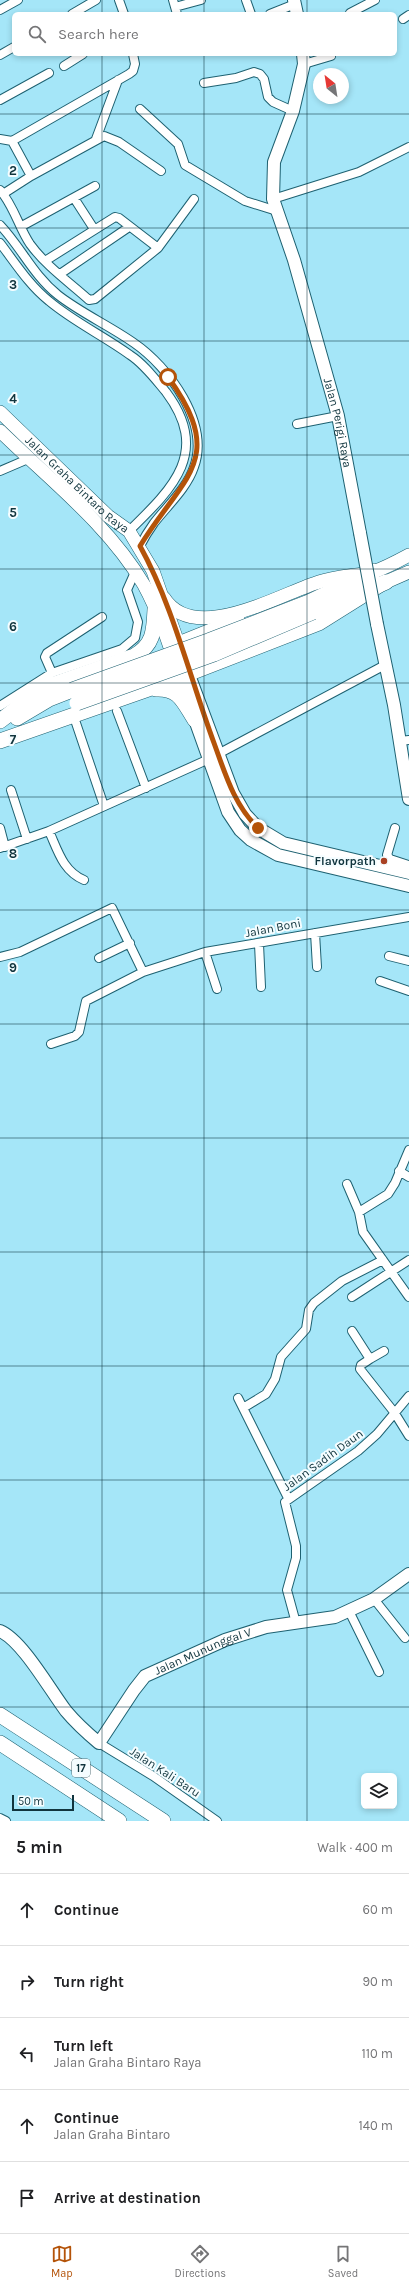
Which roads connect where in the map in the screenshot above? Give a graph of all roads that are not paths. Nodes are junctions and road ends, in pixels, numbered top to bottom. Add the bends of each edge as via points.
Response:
1 (18, 0) edge
2 (96, 0) edge
3 (119, 0) edge
4 (201, 0) edge
5 (246, 0) edge
6 (375, 0) edge
7 (295, 6) edge
8 (175, 7) edge
9 (0, 10) edge
10 (75, 12) edge
11 (123, 12) edge
12 (250, 12) edge
13 (276, 12) edge
14 (352, 12) edge
15 (12, 48) edge
16 (0, 55) edge
17 (80, 56) edge
18 (133, 56) edge
19 (331, 56) dead end
20 (304, 59) edge
21 (64, 66) dead end
22 (49, 73) dead end
23 (118, 80) junction
24 (204, 83) dead end
25 (0, 100) edge
26 (140, 109) dead end
27 (293, 111) junction
28 (0, 139) edge
29 (96, 139) junction
30 (12, 141) junction
31 (409, 147) edge
32 (161, 171) dead end
33 (31, 176) junction
34 (95, 186) dead end
35 (2, 192) edge
36 (74, 198) junction
37 (194, 199) dead end
38 (273, 199) junction
39 (277, 211) junction
40 (0, 225) edge
41 (22, 226) junction
42 (129, 227) junction
43 (94, 229) junction
44 (0, 243) edge
45 (158, 248) junction
46 (45, 261) junction
47 (60, 274) junction
48 (0, 412) edge
49 (338, 416) junction
50 (298, 424) dead end
51 (0, 431) edge
52 (198, 448) junction
53 (187, 449) junction
54 (28, 459) junction
55 (0, 471) edge
56 (129, 531) junction
57 (140, 546) junction
58 (409, 555) edge
59 (374, 571) junction
60 (135, 572) junction
61 (409, 572) edge
62 (386, 582) junction
63 (160, 592) junction
64 (270, 603) junction
65 (311, 607) junction
66 (155, 609) junction
67 (102, 617) dead end
68 (174, 645) junction
69 (385, 665) junction
70 (52, 673) junction
71 (185, 677) junction
72 (151, 689) junction
73 (75, 697) junction
74 (0, 706) edge
75 (117, 711) dead end
76 (195, 720) junction
77 (0, 721) edge
78 (76, 723) dead end
79 (0, 727) edge
80 (0, 740) edge
81 (404, 740) edge
82 (214, 756) junction
83 (406, 769) edge
84 (146, 788) junction
85 (11, 790) dead end
86 (409, 799) edge
87 (104, 806) junction
88 (245, 814) junction
89 (234, 822) junction
90 (0, 828) edge
91 (395, 828) dead end
92 (49, 831) junction
93 (27, 840) junction
94 (3, 848) edge
95 (408, 873) edge
96 (84, 880) dead end
97 (409, 886) edge
98 (409, 917) edge
99 (315, 933) junction
100 (130, 943) junction
101 (259, 944) junction
102 (205, 952) junction
103 (389, 956) dead end
104 (0, 957) edge
105 (99, 958) dead end
106 (409, 961) edge
107 (317, 967) dead end
108 (144, 972) junction
109 (380, 981) dead end
110 (262, 987) dead end
111 (217, 988) dead end
112 (409, 991) edge
113 (51, 1044) dead end
114 (409, 1150) edge
115 (400, 1171) junction
116 (409, 1177) edge
117 (347, 1184) dead end
118 (359, 1212) junction
119 (383, 1260) junction
120 (409, 1260) edge
121 (392, 1273) junction
122 (409, 1297) edge
123 (352, 1298) dead end
124 (352, 1331) dead end
125 (384, 1351) dead end
126 (370, 1359) junction
127 (409, 1396) edge
128 (238, 1398) dead end
129 (243, 1408) junction
130 (394, 1412) junction
131 (409, 1436) edge
132 (288, 1498) junction
133 (409, 1574) edge
134 (374, 1599) junction
135 (349, 1610) junction
136 (296, 1623) junction
137 (0, 1631) edge
138 (405, 1638) dead end
139 (379, 1672) dead end
140 (0, 1715) edge
141 (0, 1743) edge
142 (99, 1743) junction
143 (0, 1818) edge
144 (6, 1821) edge
145 (119, 1821) edge
146 (163, 1821) edge
147 (217, 1821) edge

1 - 9 street
2 - 10 street
3 - 11 street
4 - 8 street
5 - 12 street
6 - 14 street
7 - 13 street
15 - 16 street
17 - 21 street
18 - 23 street via 133,71
19 - 20 street
20 - 27 street, Jalan Perigi Raya
22 - 25 street
23 - 29 street
23 - 30 street
24 - 27 street via 254,72 264,79 268,97
26 - 39 street via 178,144 185,165 245,201
27 - 38 street, Jalan Perigi Raya via 274,162
28 - 30 street
29 - 32 street via 110,137
29 - 33 street
30 - 33 street
31 - 38 street via 359,172
33 - 35 street
34 - 36 street
35 - 41 street
36 - 41 street
36 - 43 street
37 - 45 street
38 - 39 street, Jalan Perigi Raya
39 - 49 street, Jalan Perigi Raya via 294,260
40 - 52 street via 49,287 135,344 168,377 187,404 195,426
41 - 46 street via 30,244
42 - 43 street via 118,217
42 - 45 street
42 - 47 street
43 - 46 street
44 - 53 street via 21,273 50,303 140,362 162,387 178,411 184,425
45 - 47 street via 92,300
46 - 47 street
48 - 56 main road, Jalan Graha Bintaro Raya via 108,516
49 - 50 street
49 - 69 street, Jalan Perigi Raya, bridge
51 - 54 main road, Jalan Graha Bintaro Raya
52 - 53 street
52 - 57 street via 189,478
53 - 56 street via 183,466 173,483
54 - 55 street
54 - 60 main road, Jalan Graha Bintaro Raya via 114,543
56 - 57 main road, Jalan Graha Bintaro Raya
57 - 63 main road, Jalan Graha Bintaro Raya
58 - 59 main road
59 - 64 main road via 318,582
59 - 65 highway
60 - 66 main road, Jalan Graha Bintaro Raya
60 - 70 street via 127,590 138,622 135,638 122,649
61 - 62 main road
62 - 65 highway
62 - 71 main road via 319,624
63 - 64 main road via 170,607 194,617 213,618
63 - 68 main road, Jalan Graha Bintaro Raya
64 - 68 main road via 241,618
65 - 73 highway, bridge via 208,641
66 - 68 main road, Jalan Graha Bintaro Raya
66 - 77 highway via 154,633 142,651 43,688
67 - 70 street via 47,653 45,656
68 - 71 main road, Jalan Graha Bintaro Raya
69 - 81 street, Jalan Perigi Raya
69 - 82 street
70 - 74 street
71 - 72 highway
71 - 76 street
71 - 82 street
72 - 76 highway via 168,688 176,692
72 - 80 highway
73 - 79 highway via 49,699
73 - 80 highway
75 - 84 street
76 - 82 street
78 - 87 street
81 - 83 street, Jalan Perigi Raya
82 - 84 street
82 - 88 street
82 - 89 street via 222,796
83 - 86 street, Jalan Perigi Raya
84 - 87 street
85 - 93 street
87 - 92 street
88 - 89 street
88 - 95 street via 258,828 283,843
89 - 97 street via 251,840 278,855
90 - 94 street
91 - 95 street via 387,855 390,859 408,865
92 - 93 street
92 - 96 street via 66,868
93 - 94 street
98 - 99 street, Jalan Boni
99 - 101 street, Jalan Boni via 298,934
99 - 107 street
100 - 104 street via 115,911 108,908 56,936 20,952
100 - 105 street
100 - 108 street
101 - 102 street, Jalan Boni
101 - 110 street
102 - 108 street, Jalan Boni
102 - 111 street
103 - 106 street
108 - 113 street, Jalan Boni via 86,1001 79,1032 75,1036
109 - 112 street
114 - 115 street
115 - 116 street
115 - 118 street via 388,1194
117 - 118 street
118 - 119 street via 363,1232
119 - 121 street
119 - 129 street via 342,1281 314,1303 309,1310 306,1329 281,1357 275,1379 266,1394
120 - 121 street
121 - 122 street
121 - 123 street
124 - 126 street
125 - 126 street
126 - 130 street via 361,1365 360,1369
127 - 130 street, Jalan Sadih Daun
128 - 129 street
129 - 132 street
130 - 131 street
130 - 132 street, Jalan Sadih Daun via 377,1434 358,1451
132 - 136 street, Jalan Sadih Daun via 285,1507 296,1552 287,1590
133 - 134 street, Jalan Mununggal V
134 - 135 street, Jalan Mununggal V
134 - 138 street
135 - 136 street, Jalan Mununggal V via 327,1619
135 - 139 street
136 - 142 street, Jalan Mununggal V via 266,1627 225,1640 145,1676
137 - 142 street via 14,1639 67,1712
140 - 146 highway, 17
141 - 145 highway, 17
142 - 147 street, Jalan Kali Baru via 153,1776
143 - 144 street

